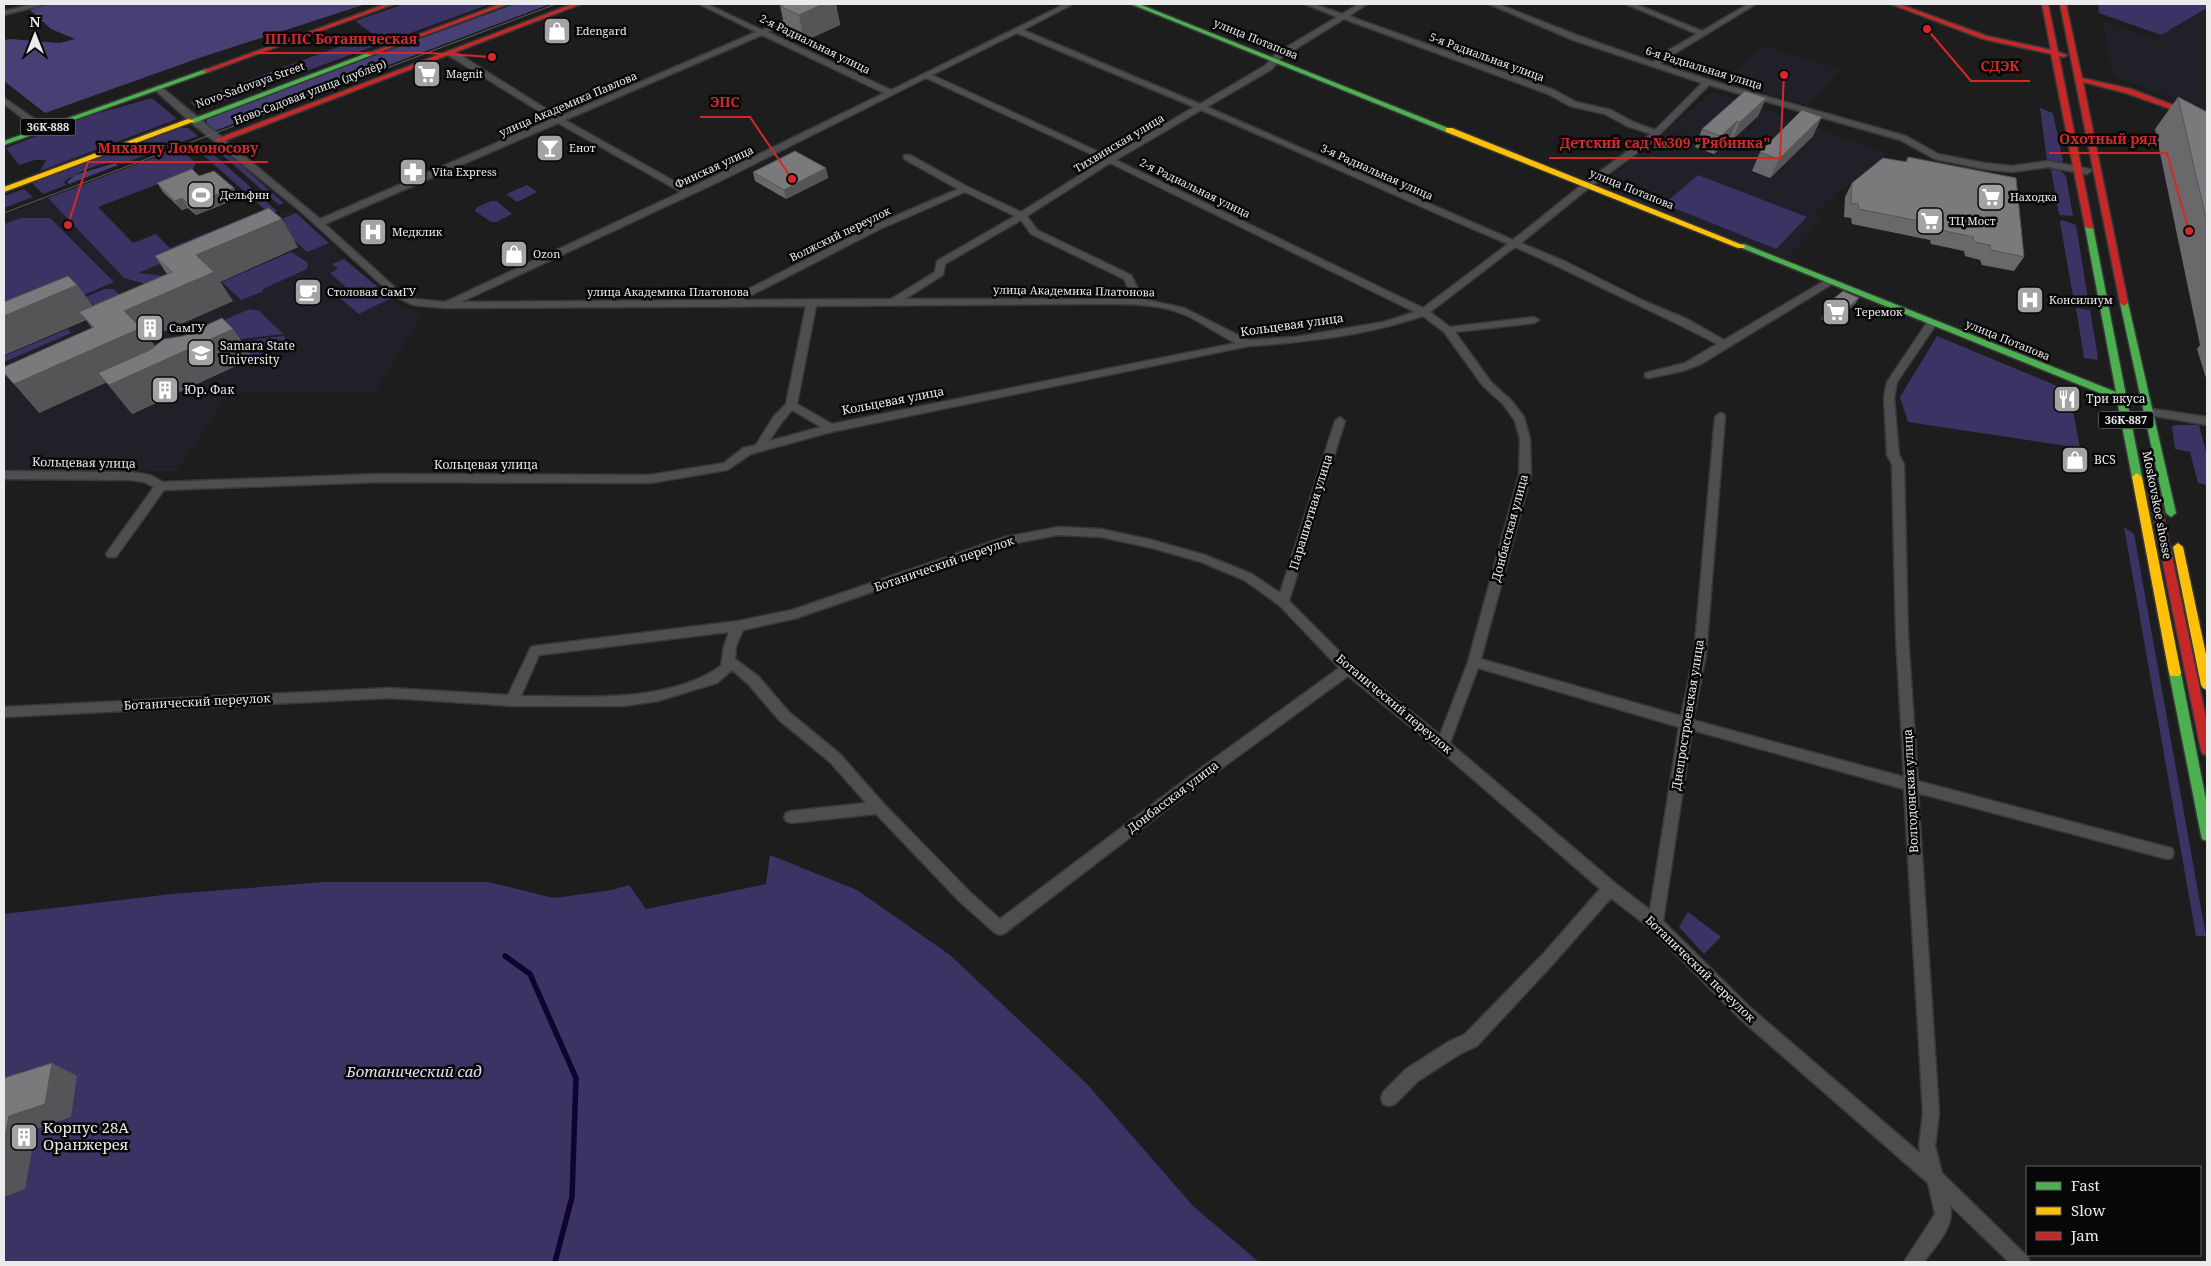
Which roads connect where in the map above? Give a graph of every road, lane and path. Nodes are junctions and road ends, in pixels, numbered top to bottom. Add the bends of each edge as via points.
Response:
1 (42, 4) edge
2 (390, 4) edge
3 (505, 4) edge
4 (578, 4) edge
5 (702, 4) edge
6 (826, 4) edge
7 (1070, 4) edge
8 (1134, 4) edge
9 (1308, 4) edge
10 (1364, 4) edge
11 (1492, 4) edge
12 (1629, 4) edge
13 (1753, 4) edge
14 (1894, 4) edge
15 (2045, 4) edge
16 (2054, 4) edge
17 (2063, 4) edge
18 (4, 13) edge
19 (1343, 17) junction
20 (1016, 30) junction
21 (763, 31) junction
22 (1701, 33) junction
23 (451, 53) junction
24 (2059, 54) junction
25 (1276, 60) junction
26 (1655, 65) junction
27 (926, 76) junction
28 (2078, 79) junction
29 (1708, 82) junction
30 (157, 88) junction
31 (891, 92) junction
32 (4, 100) edge
33 (1200, 108) junction
34 (192, 119) junction
35 (559, 120) junction
36 (2207, 120) edge
37 (43, 129) junction
38 (1658, 133) junction
39 (218, 140) junction
40 (4, 144) edge
41 (907, 157) dead end
42 (1110, 160) junction
43 (2082, 170) junction
44 (1587, 185) junction
45 (965, 189) junction
46 (4, 190) edge
47 (687, 192) junction
48 (1022, 216) junction
49 (319, 223) junction
50 (1514, 244) junction
51 (1829, 282) junction
52 (892, 303) junction
53 (1140, 303) junction
54 (727, 304) junction
55 (811, 304) junction
56 (445, 305) junction
57 (1424, 312) junction
58 (1534, 320) dead end
59 (1932, 323) junction
60 (1448, 330) junction
61 (1249, 343) junction
62 (1724, 344) junction
63 (1649, 375) dead end
64 (2122, 398) junction
65 (2134, 403) junction
66 (791, 405) junction
67 (2147, 412) junction
68 (1720, 417) dead end
69 (1340, 421) dead end
70 (2207, 421) edge
71 (831, 428) junction
72 (2141, 436) dead end
73 (760, 447) junction
74 (4, 475) edge
75 (2152, 484) dead end
76 (161, 486) junction
77 (112, 554) dead end
78 (1284, 602) junction
79 (738, 626) junction
80 (729, 661) junction
81 (1474, 662) junction
82 (1348, 669) junction
83 (2207, 685) edge
84 (512, 701) junction
85 (4, 712) edge
86 (1686, 723) junction
87 (1443, 745) junction
88 (2207, 750) edge
89 (1910, 786) junction
90 (879, 808) junction
91 (791, 817) dead end
92 (2207, 835) edge
93 (2167, 853) dead end
94 (1610, 888) junction
95 (1655, 923) junction
96 (1390, 1098) dead end
97 (1935, 1178) junction
98 (1913, 1262) edge
99 (2021, 1262) edge

1 - 18 street
2 - 30 main road, 36К-888
3 - 34 main road, Novo-Sadovaya Street
4 - 23 main road, Ново-Садовая улица (дублёр)
5 - 21 street, 2-я Радиальная улица
6 - 21 street, улица Академика Павлова
7 - 20 street, Финская улица
8 - 25 main road, улица Потапова
9 - 19 street, 5-я Радиальная улица
10 - 19 street, Тихвинская улица
11 - 26 street, 6-я Радиальная улица
12 - 22 street
13 - 22 street
14 - 24 main road via 1985,38
15 - 24 main road, Moskovskoe shosse / 36К-887
16 - 24 main road, Moskovskoe shosse / 36К-887
17 - 28 main road, Moskovskoe shosse / 36К-887
19 - 25 street, Тихвинская улица
19 - 38 street, 5-я Радиальная улица
20 - 27 street, Финская улица
20 - 33 street, 3-я Радиальная улица
21 - 31 street, 2-я Радиальная улица
21 - 35 street, улица Академика Павлова
22 - 26 street
23 - 35 street
23 - 39 main road, Ново-Садовая улица (дублёр)
24 - 43 main road, Moskovskoe shosse / 36К-887
25 - 33 street, Тихвинская улица
25 - 44 main road, улица Потапова
26 - 29 street, 6-я Радиальная улица
27 - 31 street, Финская улица
27 - 42 street, 2-я Радиальная улица
28 - 36 main road via 2140,94
28 - 67 main road, Moskovskoe shosse / 36К-887
29 - 38 street, Кольцевая улица
29 - 43 street, 6-я Радиальная улица via 1903,138 1935,156 2012,169 2048,164
30 - 34 street, улица Академика Платонова
30 - 37 main road, 36К-888
31 - 47 street, Финская улица
32 - 37 street
33 - 42 street, Тихвинская улица
33 - 50 street, 3-я Радиальная улица
34 - 39 street, улица Академика Платонова
34 - 46 main road, Novo-Sadovaya Street
35 - 47 street
35 - 49 street, улица Академика Павлова
37 - 40 main road, 36К-888
38 - 44 street, Кольцевая улица
39 - 49 street, улица Академика Платонова
41 - 45 street
42 - 48 street, Тихвинская улица
42 - 57 street, 2-я Радиальная улица
43 - 64 main road, Moskovskoe shosse / 36К-887
43 - 65 main road, Moskovskoe shosse / 36К-887
44 - 50 street, Кольцевая улица
44 - 51 main road, улица Потапова
45 - 48 street
45 - 54 street, Волжский переулок via 928,203
47 - 56 street, Финская улица
48 - 52 street, Тихвинская улица via 940,263 940,273
48 - 53 street via 1034,232 1128,277
49 - 56 street, улица Академика Платонова via 396,294 413,302
50 - 57 street, Кольцевая улица
50 - 62 street, 3-я Радиальная улица via 1683,321
51 - 59 main road, улица Потапова
51 - 62 street
52 - 53 street, улица Академика Платонова
52 - 55 street, улица Академика Платонова
53 - 61 street, улица Академика Платонова via 1179,309 1231,338
54 - 55 street, улица Академика Платонова
54 - 56 street, улица Академика Платонова
55 - 66 street
57 - 60 street, Донбасская улица
57 - 61 street, Кольцевая улица via 1385,325 1294,340
58 - 60 street
59 - 64 main road, улица Потапова
59 - 89 street, Волгодонская улица via 1892,382 1889,398 1893,455 1898,464
60 - 81 street, Донбасская улица via 1487,384 1520,420 1525,439 1525,475
61 - 71 street, Кольцевая улица
62 - 63 street via 1686,368
64 - 65 main road, улица Потапова
64 - 92 main road, Moskovskoe shosse / 36К-887
65 - 72 main road, Moskovskoe shosse / 36К-887
66 - 71 street
66 - 73 street
67 - 70 street
67 - 83 main road, Moskovskoe shosse / 36К-887
68 - 86 street, Днепростроевская улица via 1700,655
69 - 78 street, Парашютная улица
71 - 73 street, Кольцевая улица
73 - 76 street, Кольцевая улица via 747,451 726,466 650,479 378,478
74 - 76 street, Кольцевая улица via 131,476 146,478
75 - 88 main road, Moskovskoe shosse
76 - 77 street
78 - 79 street, Ботанический переулок via 1248,577 1205,559 1101,533 1058,532 1009,540 793,615
78 - 82 street, Ботанический переулок
79 - 80 street via 730,646
79 - 84 street, Ботанический переулок via 535,651
80 - 84 street, Ботанический переулок via 726,669 712,679 658,696 624,701
80 - 90 street via 752,680 784,716 836,758
81 - 86 street
81 - 87 street, Донбасская улица
82 - 87 street, Ботанический переулок
82 - 90 street, Донбасская улица via 1000,928 964,898
84 - 85 street, Ботанический переулок via 390,693
86 - 89 street
86 - 95 street, Днепростроевская улица
87 - 94 street, Ботанический переулок
89 - 93 street
89 - 97 street, Волгодонская улица via 1931,1113 1927,1146
90 - 91 street
94 - 95 street, Ботанический переулок
94 - 96 street via 1471,1040 1412,1075
95 - 97 street, Ботанический переулок via 1745,1013
97 - 98 street, Волгодонская улица via 1944,1214
97 - 99 street, Ботанический переулок

